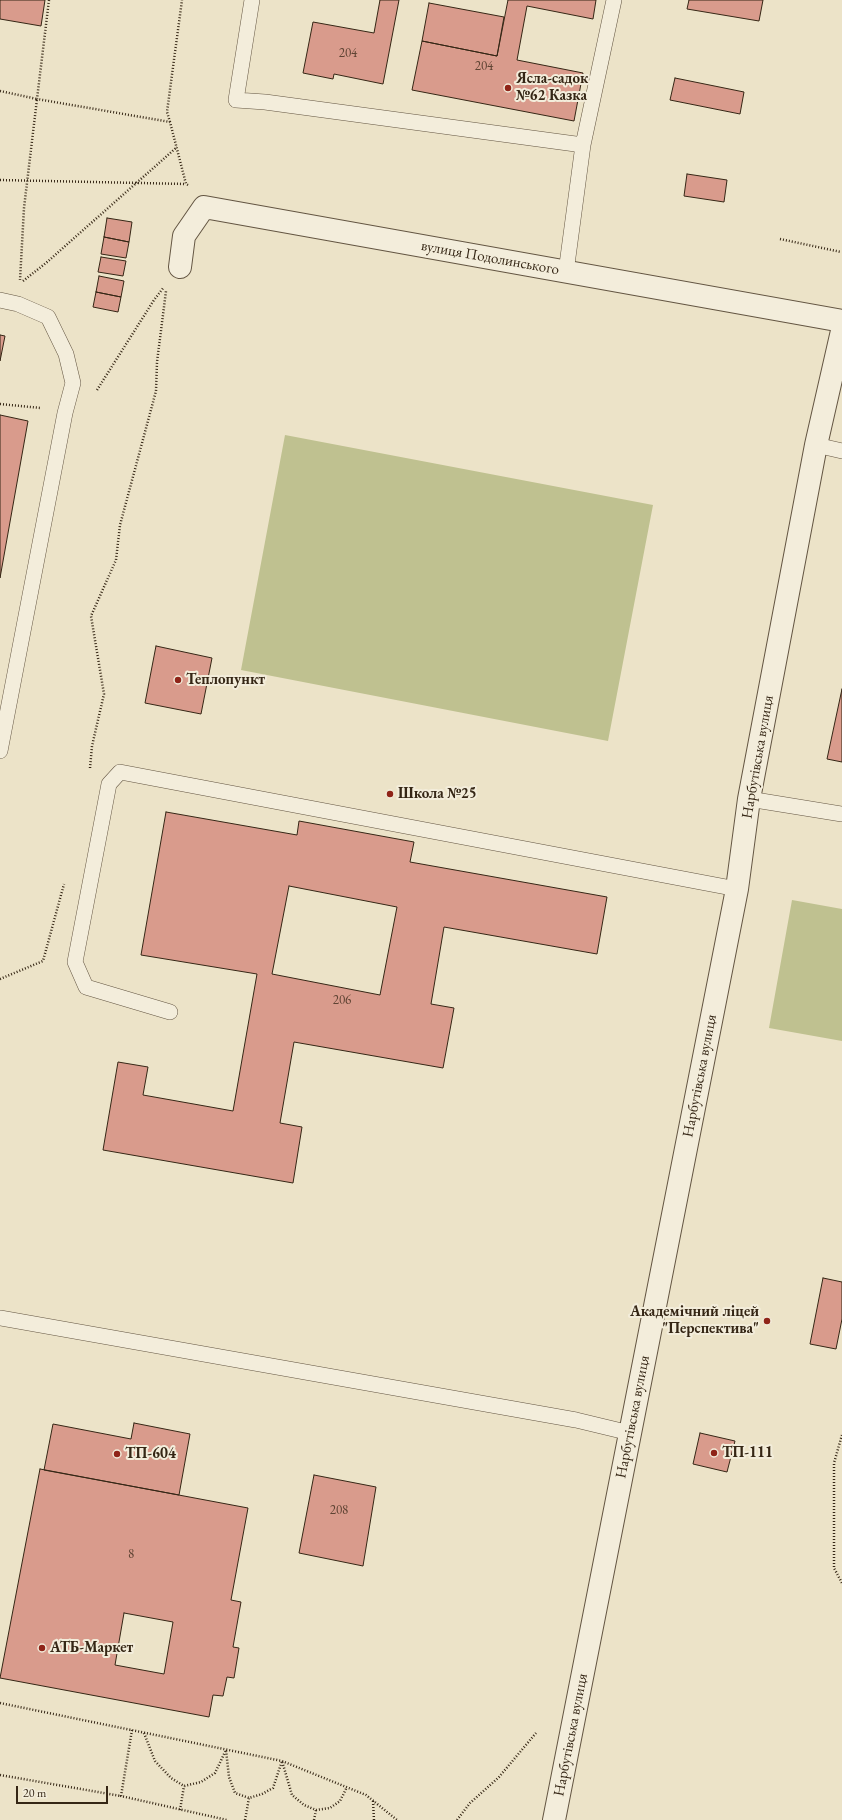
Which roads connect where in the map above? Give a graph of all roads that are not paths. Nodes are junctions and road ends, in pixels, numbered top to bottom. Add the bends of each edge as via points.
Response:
1 (252, 0) edge
2 (614, 0) edge
3 (583, 145) junction
4 (180, 267) dead end
5 (566, 272) junction
6 (0, 300) edge
7 (842, 321) edge
8 (842, 331) edge
9 (816, 445) junction
10 (842, 451) edge
11 (0, 751) edge
12 (749, 799) junction
13 (842, 814) edge
14 (737, 889) junction
15 (170, 1012) dead end
16 (0, 1318) edge
17 (630, 1433) junction
18 (554, 1820) edge

1 - 3 lane via 236,100
2 - 3 lane
3 - 5 lane
4 - 5 street, вулиця Подолинського via 184,236 204,207
5 - 7 street, вулиця Подолинського
6 - 11 lane via 18,304 48,317 66,354 73,383 65,413
8 - 9 street, Нарбутівська вулиця
9 - 10 lane
9 - 12 street, Нарбутівська вулиця
12 - 13 lane
12 - 14 street, Нарбутівська вулиця
14 - 15 lane via 120,772 109,784 75,962 86,986
14 - 17 street, Нарбутівська вулиця
16 - 17 lane via 576,1420
17 - 18 street, Нарбутівська вулиця

